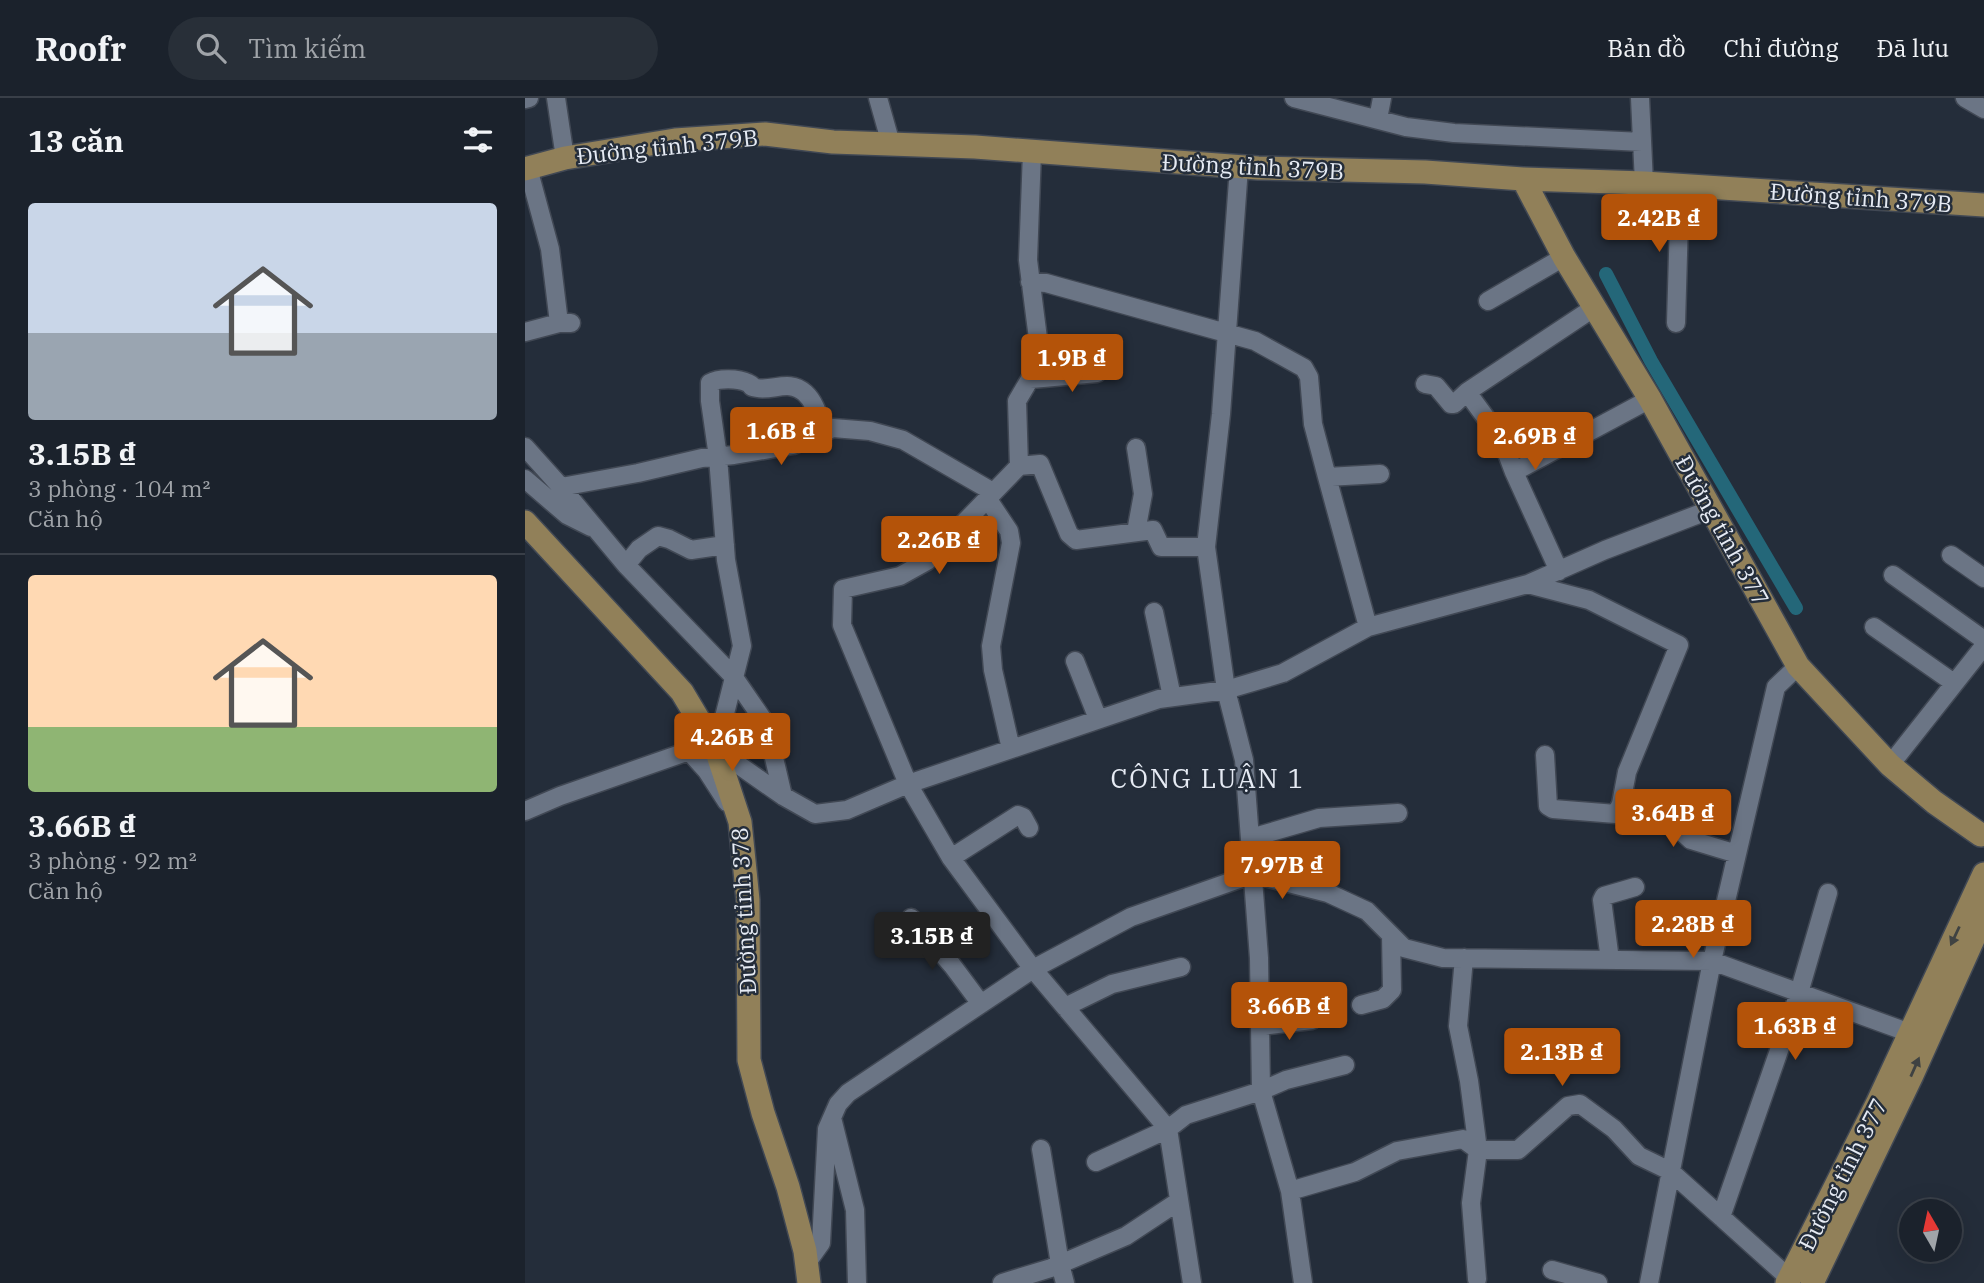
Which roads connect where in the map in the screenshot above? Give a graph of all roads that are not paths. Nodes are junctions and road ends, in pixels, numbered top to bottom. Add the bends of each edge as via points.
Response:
1 (556, 98) edge
2 (879, 98) edge
3 (1294, 98) edge
4 (1382, 98) edge
5 (1640, 98) edge
6 (1965, 98) edge
7 (1984, 108) edge
8 (1378, 119) junction
9 (1642, 142) junction
10 (891, 144) junction
11 (1032, 152) junction
12 (565, 158) junction
13 (1239, 167) junction
14 (527, 168) edge
15 (1523, 179) junction
16 (1644, 183) junction
17 (1680, 186) junction
18 (1984, 205) edge
19 (1564, 257) junction
20 (1030, 282) junction
21 (1488, 301) dead end
22 (1595, 307) junction
23 (1676, 323) dead end
24 (525, 332) edge
25 (1227, 334) junction
26 (1097, 373) dead end
27 (1044, 378) junction
28 (1425, 384) dead end
29 (1467, 392) junction
30 (1650, 399) junction
31 (824, 432) junction
32 (525, 447) edge
33 (1136, 448) dead end
34 (718, 457) junction
35 (1019, 466) junction
36 (1514, 472) junction
37 (1380, 474) dead end
38 (1327, 477) junction
39 (525, 479) edge
40 (561, 487) junction
41 (990, 495) junction
42 (1712, 509) junction
43 (525, 522) edge
44 (597, 530) junction
45 (1136, 532) junction
46 (725, 545) junction
47 (1206, 547) junction
48 (1951, 555) dead end
49 (626, 565) junction
50 (1559, 570) junction
51 (1893, 575) dead end
52 (1984, 578) edge
53 (1528, 584) junction
54 (1154, 612) dead end
55 (1368, 627) junction
56 (1874, 627) dead end
57 (1984, 640) edge
58 (1984, 646) edge
59 (1075, 661) dead end
60 (1978, 663) edge
61 (1798, 666) junction
62 (733, 676) junction
63 (1954, 683) junction
64 (1226, 690) junction
65 (1172, 697) junction
66 (1098, 719) junction
67 (716, 749) junction
68 (1011, 749) junction
69 (1545, 755) dead end
70 (1890, 765) junction
71 (908, 784) junction
72 (783, 796) junction
73 (1621, 804) junction
74 (525, 811) edge
75 (1398, 813) dead end
76 (740, 822) junction
77 (1029, 828) dead end
78 (1983, 835) edge
79 (1251, 838) junction
80 (1737, 854) junction
81 (951, 858) junction
82 (1253, 874) junction
83 (1984, 874) edge
84 (1635, 887) dead end
85 (1828, 893) dead end
86 (1984, 897) edge
87 (911, 918) dead end
88 (1391, 935) junction
89 (1464, 958) junction
90 (1611, 960) junction
91 (1712, 961) junction
92 (1181, 967) dead end
93 (1033, 969) junction
94 (1799, 993) junction
95 (981, 1003) junction
96 (1361, 1005) dead end
97 (1065, 1007) junction
98 (1312, 1020) dead end
99 (1261, 1026) junction
100 (1910, 1034) junction
101 (1345, 1065) dead end
102 (1261, 1091) junction
103 (832, 1117) junction
104 (1168, 1129) junction
105 (1041, 1149) dead end
106 (1478, 1150) junction
107 (1097, 1162) dead end
108 (1670, 1171) junction
109 (1290, 1192) junction
110 (1179, 1200) junction
111 (1721, 1217) junction
112 (1059, 1264) junction
113 (1552, 1270) dead end
114 (808, 1273) edge
115 (1477, 1279) dead end
116 (1796, 1281) edge
117 (857, 1283) edge
118 (1002, 1283) edge
119 (1065, 1283) edge
120 (1192, 1283) edge
121 (1303, 1283) edge
122 (1598, 1283) edge
123 (1649, 1283) edge

1 - 12 street
2 - 10 street
3 - 8 street
4 - 8 street
5 - 9 street
6 - 7 street
8 - 9 street via 1454,133
9 - 16 street
10 - 11 main road, Đường tỉnh 379B
10 - 12 main road, Đường tỉnh 379B via 765,134 675,141
11 - 13 main road, Đường tỉnh 379B
11 - 20 street
12 - 14 main road, Đường tỉnh 379B
13 - 15 main road, Đường tỉnh 379B
13 - 25 street
14 - 24 street via 565,323
15 - 16 main road, Đường tỉnh 379B
15 - 19 main road, Đường tỉnh 377
16 - 17 main road, Đường tỉnh 379B
17 - 18 main road, Đường tỉnh 379B
17 - 23 street
19 - 21 street
19 - 22 main road, Đường tỉnh 377
20 - 25 street
20 - 27 street
22 - 29 street
22 - 30 main road, Đường tỉnh 377
25 - 38 street via 1267,346 1308,373 1313,424
25 - 47 street
26 - 27 street
27 - 35 street via 1030,379 1017,401
28 - 29 street via 1436,386 1451,404
29 - 36 street via 1502,440
30 - 36 street
30 - 42 main road, Đường tỉnh 377
31 - 34 street via 793,445
31 - 34 street via 813,403 799,389 715,380 709,387
31 - 41 street via 833,428 870,431 903,440
32 - 40 street
33 - 45 street via 1143,494
34 - 40 street
34 - 46 street
35 - 41 street
35 - 45 street via 1039,464 1069,534 1076,540
36 - 50 street
37 - 38 street
38 - 55 street
39 - 44 street via 567,515
40 - 44 street
41 - 68 street via 1011,543 991,646
41 - 71 street via 926,561 899,576 843,589 842,625
42 - 50 street
42 - 61 main road, Đường tỉnh 377
43 - 67 main road, Đường tỉnh 378 via 682,692
44 - 49 street
45 - 47 street via 1153,530 1161,547
46 - 49 street via 691,550 658,536
46 - 62 street via 741,646
47 - 64 street
48 - 52 street
49 - 62 street
50 - 53 street
51 - 57 street
53 - 55 street
53 - 73 street via 1589,600 1679,645 1627,772
54 - 65 street
55 - 64 street via 1283,673
56 - 63 street
58 - 60 street
59 - 66 street
60 - 63 street
61 - 70 main road, Đường tỉnh 377
61 - 80 street via 1776,687
62 - 67 street
62 - 72 street via 766,724
63 - 70 street
64 - 65 street
64 - 79 street via 1244,760
65 - 66 street
66 - 68 street
67 - 72 street
67 - 76 main road, Đường tỉnh 378
68 - 71 street
69 - 73 street via 1546,803 1551,808 1613,814
70 - 78 main road, Đường tỉnh 377
71 - 72 street via 847,810 815,814
71 - 81 street
73 - 80 street via 1660,812 1691,840
74 - 76 street via 689,751 708,771
75 - 79 street via 1319,818
76 - 114 main road, Đường tỉnh 378 via 747,900 749,1060 788,1187
77 - 81 street via 1018,815
79 - 82 street
80 - 91 street
81 - 93 street
82 - 88 street via 1328,893 1367,911
82 - 93 street via 1131,917
82 - 99 street
83 -> 100 main road, Đường tỉnh 377
84 - 90 street via 1602,900
85 - 94 street
116 -> 86 main road, Đường tỉnh 377 via 1912,1075 1975,935
87 - 95 street
88 - 89 street via 1404,948
88 - 96 street via 1392,990 1383,999
89 - 90 street
89 - 106 street via 1458,1026
90 - 91 street
91 - 94 street
91 - 108 street
92 - 97 street via 1112,984
93 - 95 street
93 - 97 street
94 - 100 street
94 - 111 street
95 - 103 street via 848,1093
97 - 104 street
98 - 99 street
99 - 102 street
100 - 116 main road, Đường tỉnh 377
101 - 102 street
102 - 104 street via 1186,1115
102 - 109 street
103 - 114 street via 827,1129 821,1243
103 - 117 street via 855,1210
104 - 107 street
104 - 110 street
105 - 112 street
106 - 108 street via 1518,1150 1568,1106 1580,1104 1614,1129 1639,1156
106 - 109 street via 1463,1139 1397,1151 1355,1172
106 - 115 street via 1471,1203
108 - 111 street
108 - 123 street
109 - 121 street
110 - 112 street via 1126,1236
110 - 120 street
111 - 116 street
112 - 118 street
112 - 119 street
113 - 122 street

